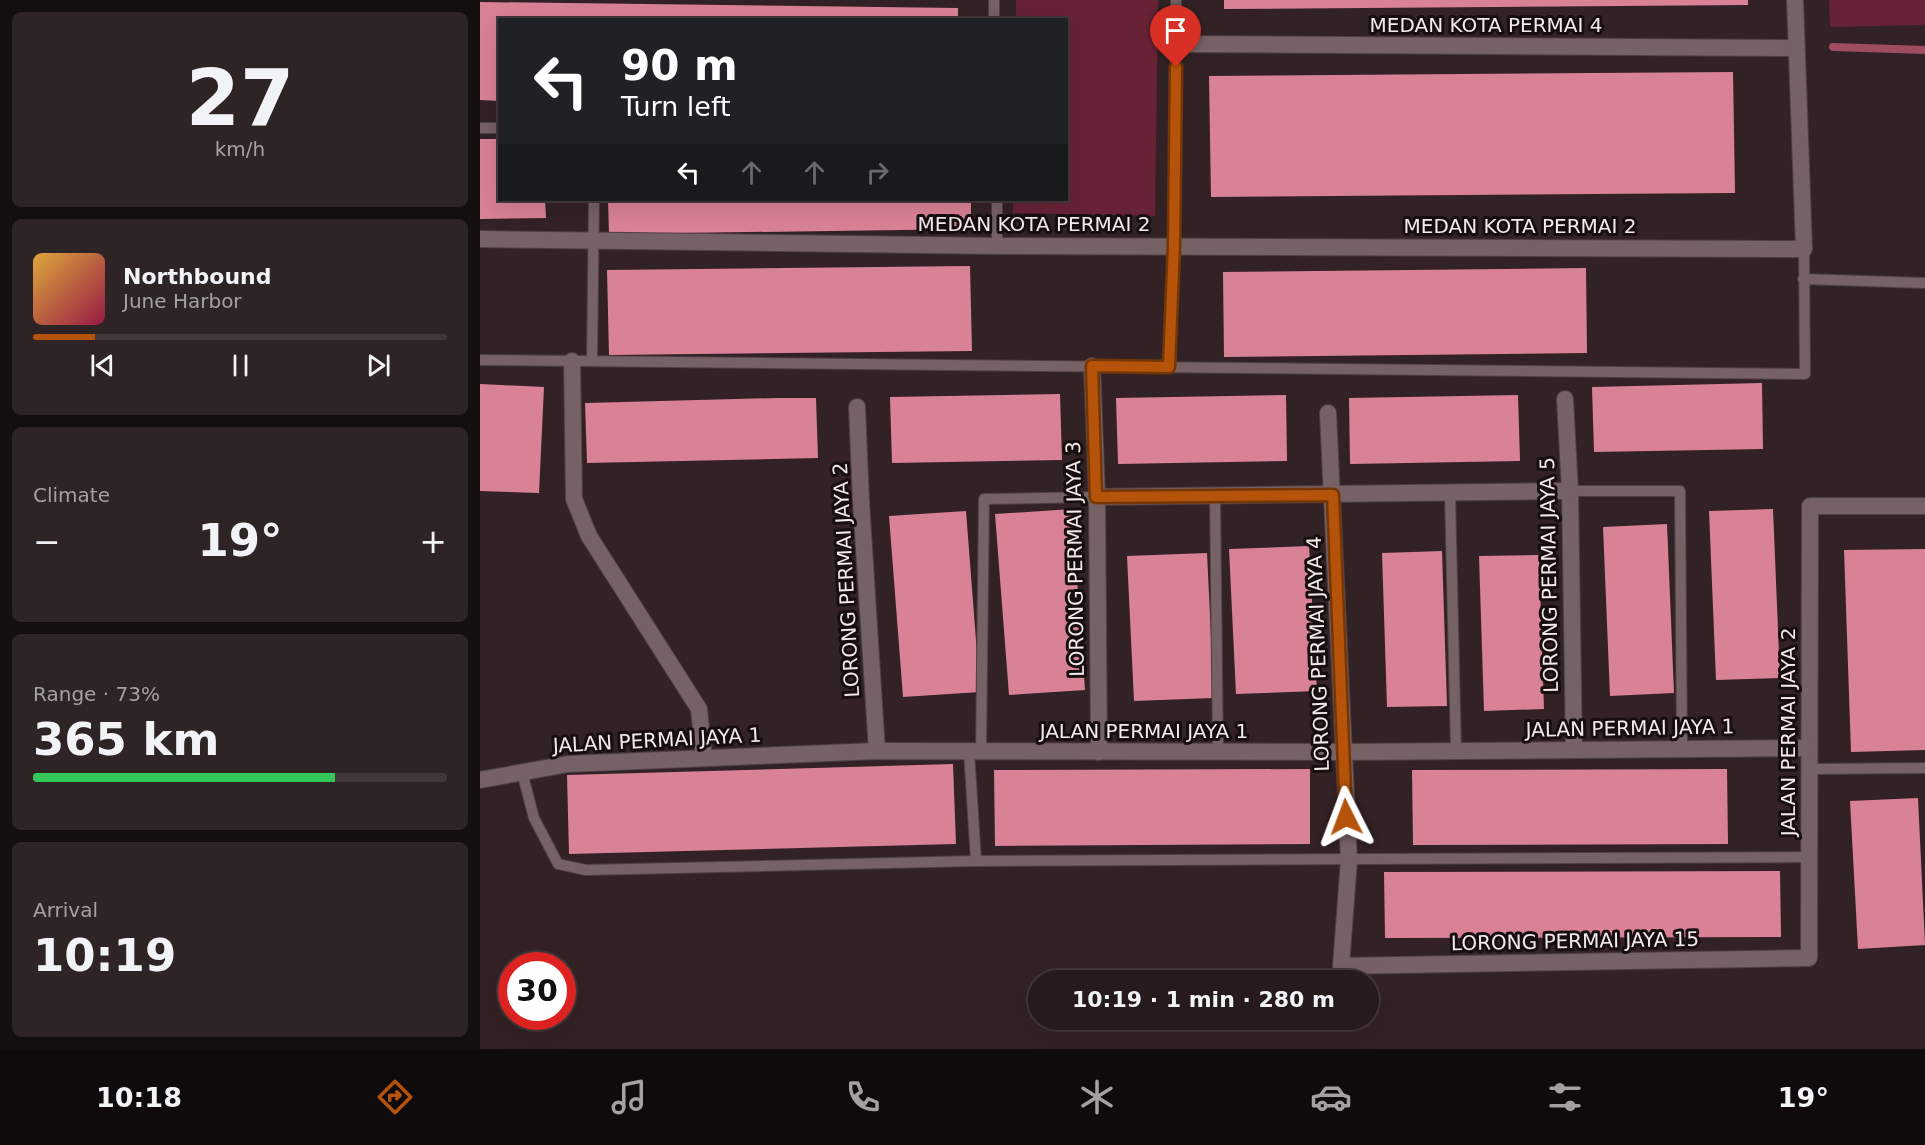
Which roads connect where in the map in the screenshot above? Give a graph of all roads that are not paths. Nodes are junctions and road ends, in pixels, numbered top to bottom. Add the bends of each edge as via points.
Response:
1 (994, 0) edge
2 (1176, 0) edge
3 (1795, 0) edge
4 (994, 18) edge
5 (1176, 44) junction
6 (1796, 48) junction
7 (480, 128) edge
8 (498, 128) edge
9 (594, 201) edge
10 (997, 201) edge
11 (480, 239) edge
12 (592, 241) junction
13 (1174, 245) junction
14 (998, 246) junction
15 (1804, 249) junction
16 (1803, 279) junction
17 (1925, 283) edge
18 (480, 360) edge
19 (572, 361) junction
20 (592, 361) junction
21 (1092, 366) junction
22 (1169, 367) junction
23 (1565, 399) dead end
24 (857, 407) dead end
25 (1328, 412) dead end
26 (1570, 491) junction
27 (1450, 494) junction
28 (1333, 495) junction
29 (1215, 496) junction
30 (1096, 497) junction
31 (1925, 506) edge
32 (1682, 748) junction
33 (1809, 748) junction
34 (1574, 750) junction
35 (877, 751) junction
36 (975, 751) junction
37 (1456, 751) junction
38 (1099, 752) junction
39 (1218, 752) junction
40 (1343, 752) junction
41 (704, 757) junction
42 (1925, 768) edge
43 (1809, 769) junction
44 (522, 772) junction
45 (480, 780) edge
46 (1809, 857) junction
47 (1348, 860) junction
48 (976, 861) junction
49 (1809, 958) joint
50 (1341, 966) joint

1 - 4 lane
2 - 5 lane
3 - 6 street
5 - 6 street, MEDAN KOTA PERMAI 4
5 - 13 lane
6 - 15 street
7 - 8 lane
9 - 12 lane
10 - 14 lane
11 - 12 street, MEDAN KOTA PERMAI 2
12 - 14 street, MEDAN KOTA PERMAI 2
12 - 20 lane
13 - 14 street, MEDAN KOTA PERMAI 2
13 - 15 street, MEDAN KOTA PERMAI 2
13 - 22 lane
15 - 16 lane
16 - 17 lane
16 - 22 lane via 1805,374
18 - 19 lane
19 - 20 lane
19 - 41 street via 574,499 589,536 699,709
20 - 21 lane
21 - 22 lane
21 - 30 street, LORONG PERMAI JAYA 3
23 - 26 street, LORONG PERMAI JAYA 5
24 - 35 street, LORONG PERMAI JAYA 2
25 - 28 street, LORONG PERMAI JAYA 4
26 - 27 street
26 - 32 lane via 1680,491
26 - 34 street, LORONG PERMAI JAYA 5
27 - 28 street
27 - 37 lane
28 - 29 street
28 - 40 street, LORONG PERMAI JAYA 4
29 - 30 street
29 - 39 lane
30 - 36 lane via 984,499
30 - 38 street, LORONG PERMAI JAYA 3
31 - 33 street, JALAN PERMAI JAYA 2 via 1810,506
32 - 33 street, JALAN PERMAI JAYA 1
32 - 34 street, JALAN PERMAI JAYA 1
33 - 43 street, JALAN PERMAI JAYA 2
34 - 37 street, JALAN PERMAI JAYA 1
35 - 36 street, JALAN PERMAI JAYA 1
35 - 41 street, JALAN PERMAI JAYA 1
36 - 38 street, JALAN PERMAI JAYA 1
36 - 48 lane
37 - 40 street, JALAN PERMAI JAYA 1
38 - 39 street, JALAN PERMAI JAYA 1
39 - 40 street, JALAN PERMAI JAYA 1
40 - 47 street, LORONG PERMAI JAYA 4
41 - 44 street, JALAN PERMAI JAYA 1 via 568,764
42 - 43 lane
43 - 46 street, JALAN PERMAI JAYA 2
44 - 45 street, JALAN PERMAI JAYA 1
44 - 48 lane via 534,818 558,864 586,870
46 - 47 lane
46 - 49 street, JALAN PERMAI JAYA 2
47 - 48 lane
47 - 50 street, LORONG PERMAI JAYA 4
49 - 50 street, LORONG PERMAI JAYA 15

